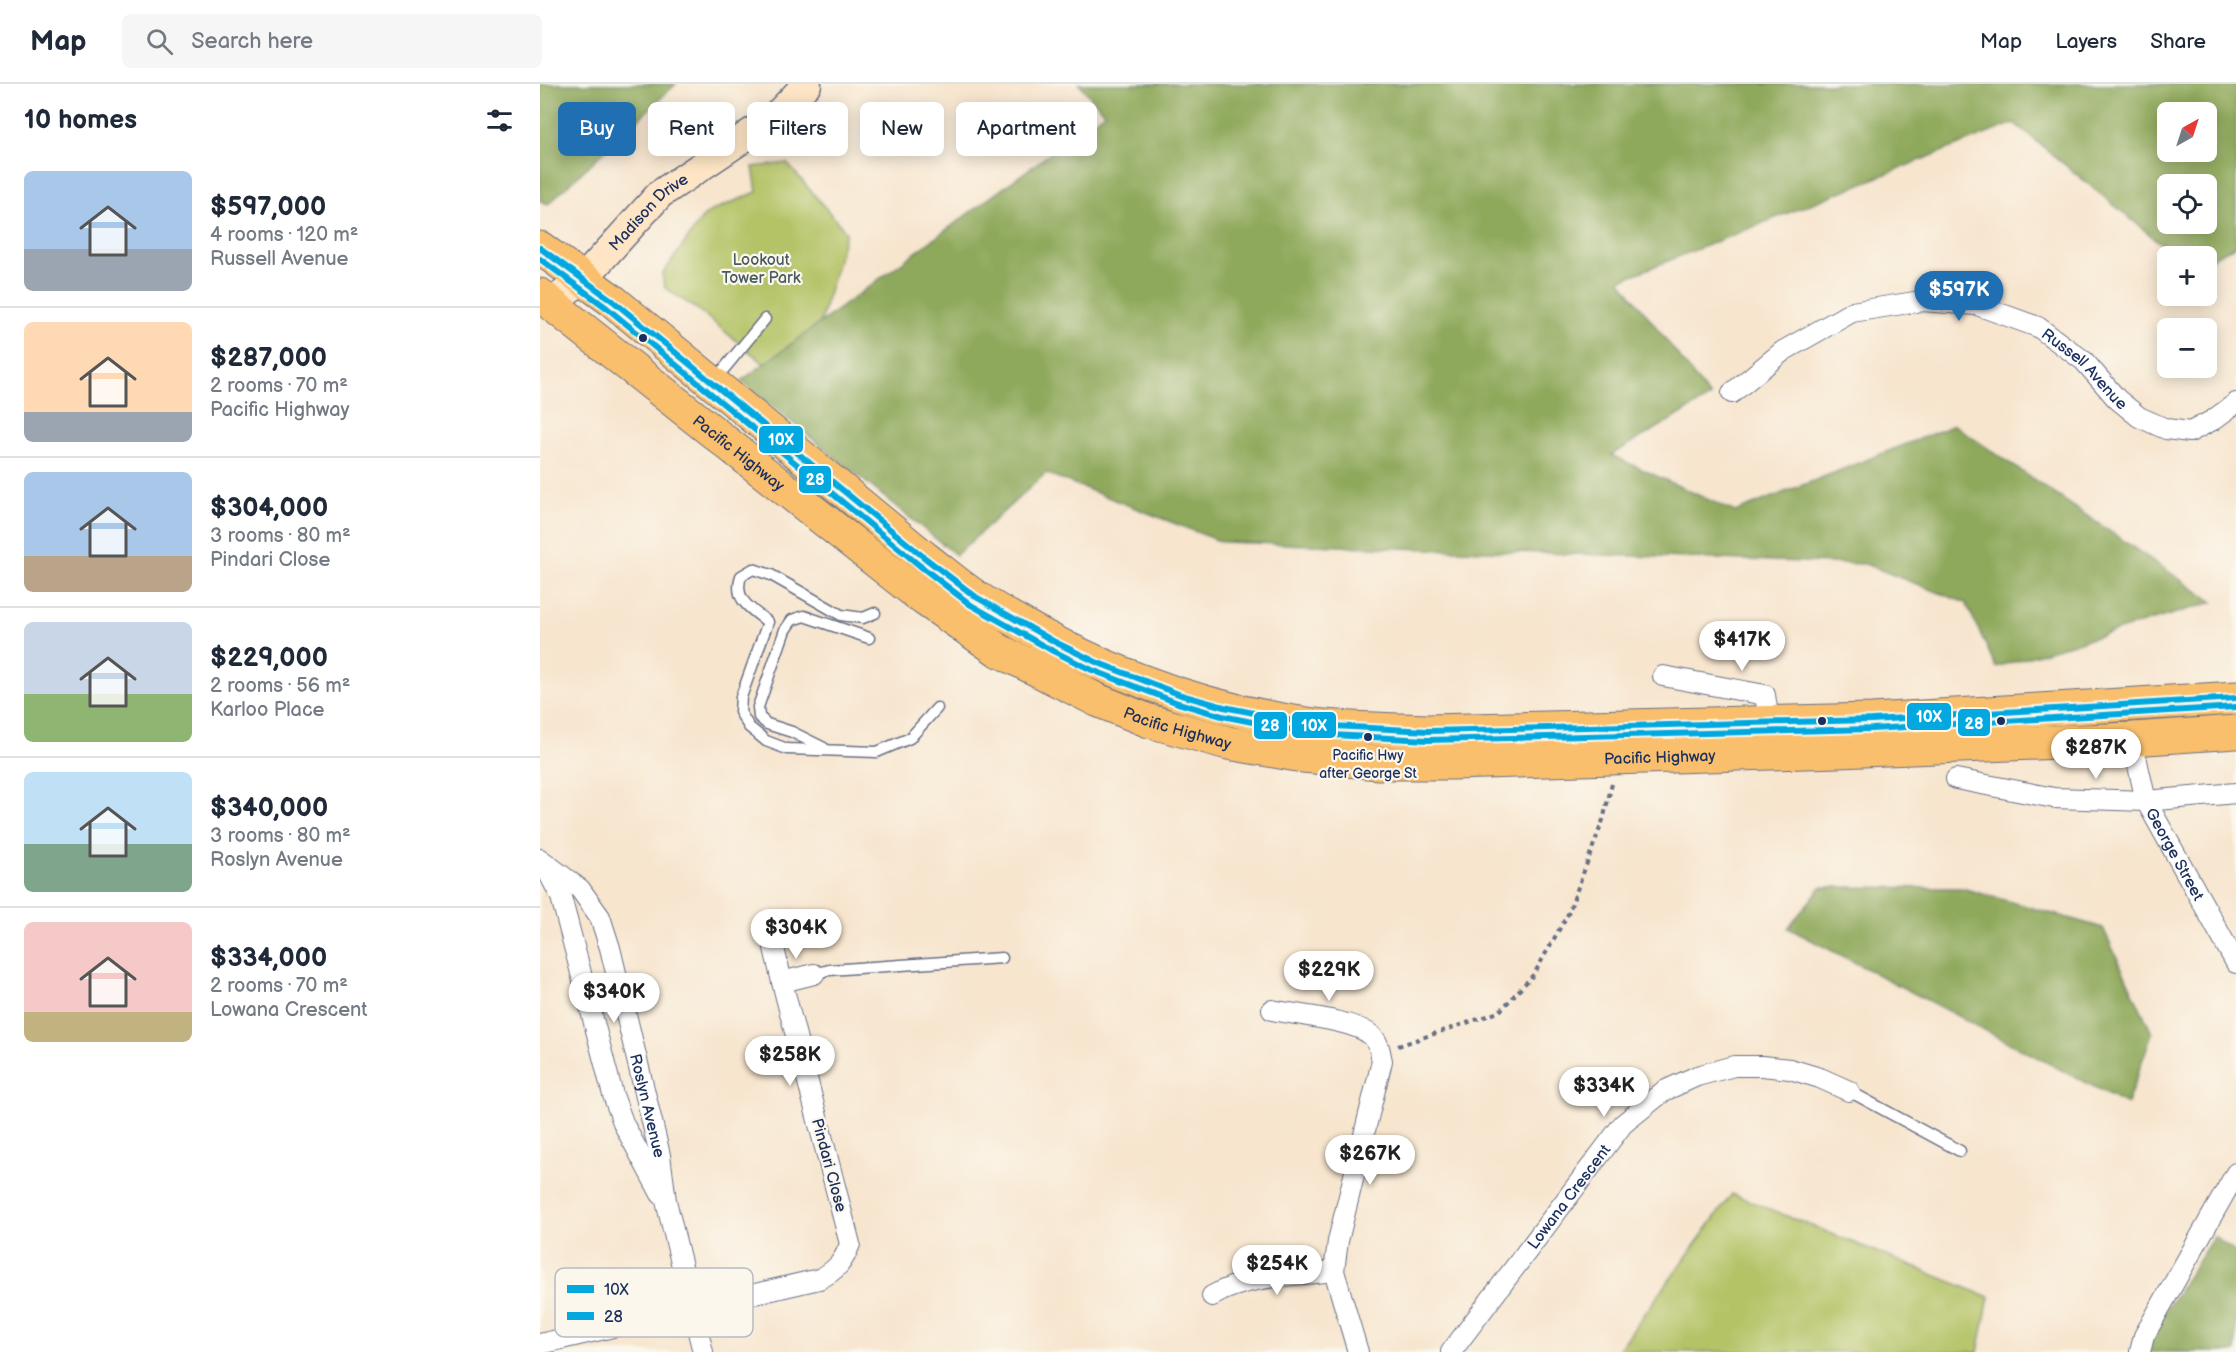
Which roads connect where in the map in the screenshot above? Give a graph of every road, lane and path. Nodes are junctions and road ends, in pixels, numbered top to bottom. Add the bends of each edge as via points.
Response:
1 (807, 84) edge
2 (540, 248) edge
3 (584, 278) junction
4 (544, 303) edge
5 (765, 319) dead end
6 (712, 383) junction
7 (1732, 393) dead end
8 (2236, 403) edge
9 (875, 613) dead end
10 (869, 638) dead end
11 (1663, 676) dead end
12 (2236, 698) edge
13 (937, 708) dead end
14 (1769, 722) junction
15 (2236, 732) edge
16 (2132, 739) junction
17 (827, 750) junction
18 (1619, 757) junction
19 (1956, 779) dead end
20 (2236, 793) edge
21 (2146, 801) junction
22 (541, 859) edge
23 (774, 948) dead end
24 (1002, 958) dead end
25 (2236, 963) edge
26 (814, 974) joint
27 (782, 982) junction
28 (1272, 1010) dead end
29 (1377, 1044) junction
30 (1849, 1091) joint
31 (1960, 1151) dead end
32 (2236, 1173) edge
33 (666, 1201) junction
34 (682, 1268) edge
35 (1334, 1271) junction
36 (753, 1294) edge
37 (1212, 1296) dead end
38 (570, 1337) edge
39 (699, 1337) edge
40 (540, 1344) edge
41 (703, 1352) edge
42 (1359, 1352) edge
43 (1451, 1352) edge
44 (2140, 1352) edge

1 - 3 main road, Madison Drive via 775,117 660,194
2 - 3 highway, Pacific Highway
3 - 4 main road, Madison Drive
3 - 6 highway, Pacific Highway
4 - 18 highway, Pacific Highway via 924,599 998,650 1097,700 1149,721 1228,743 1303,756 1379,763
5 - 6 lane
6 - 14 highway, Pacific Highway via 974,596 1088,659 1157,687 1268,717 1372,730
7 - 8 street, Russell Avenue via 1783,351 1852,312 1921,301 1977,305 2038,327 2084,361 2117,399 2139,417 2166,429 2190,432
9 - 17 lane via 863,618 841,615 771,575 753,569 741,576 737,588 741,599 768,622 741,697 740,712 766,741 787,750
10 - 17 lane via 804,616 792,620 785,630 758,707 759,717
11 - 14 street via 1765,695
12 - 14 highway, Pacific Highway via 1872,720
13 - 17 lane via 910,738 877,752
15 - 16 highway, Pacific Highway
16 - 18 highway, Pacific Highway
16 - 21 street, George Street
18 - 29 path via 1603,820 1568,914 1534,974 1498,1012
19 - 21 street via 2054,798
20 - 21 street
21 - 25 street, George Street
22 - 33 street, Roslyn Avenue via 561,897 613,1095 639,1154
22 - 33 street, Roslyn Avenue via 580,889 600,917 660,1155
23 - 27 street, Pindari Close
24 - 26 lane
26 - 27 street
27 - 36 street, Pindari Close via 850,1244 846,1256 830,1274
28 - 29 street via 1353,1026
29 - 35 street via 1382,1061
30 - 31 lane
30 - 43 street, Lowana Crescent via 1790,1069 1762,1066 1734,1066 1697,1076 1664,1091 1623,1124
32 - 44 street via 2144,1336
33 - 34 street, Roslyn Avenue
35 - 37 street via 1252,1280
35 - 42 street
38 - 40 street
39 - 41 street, Roslyn Avenue

